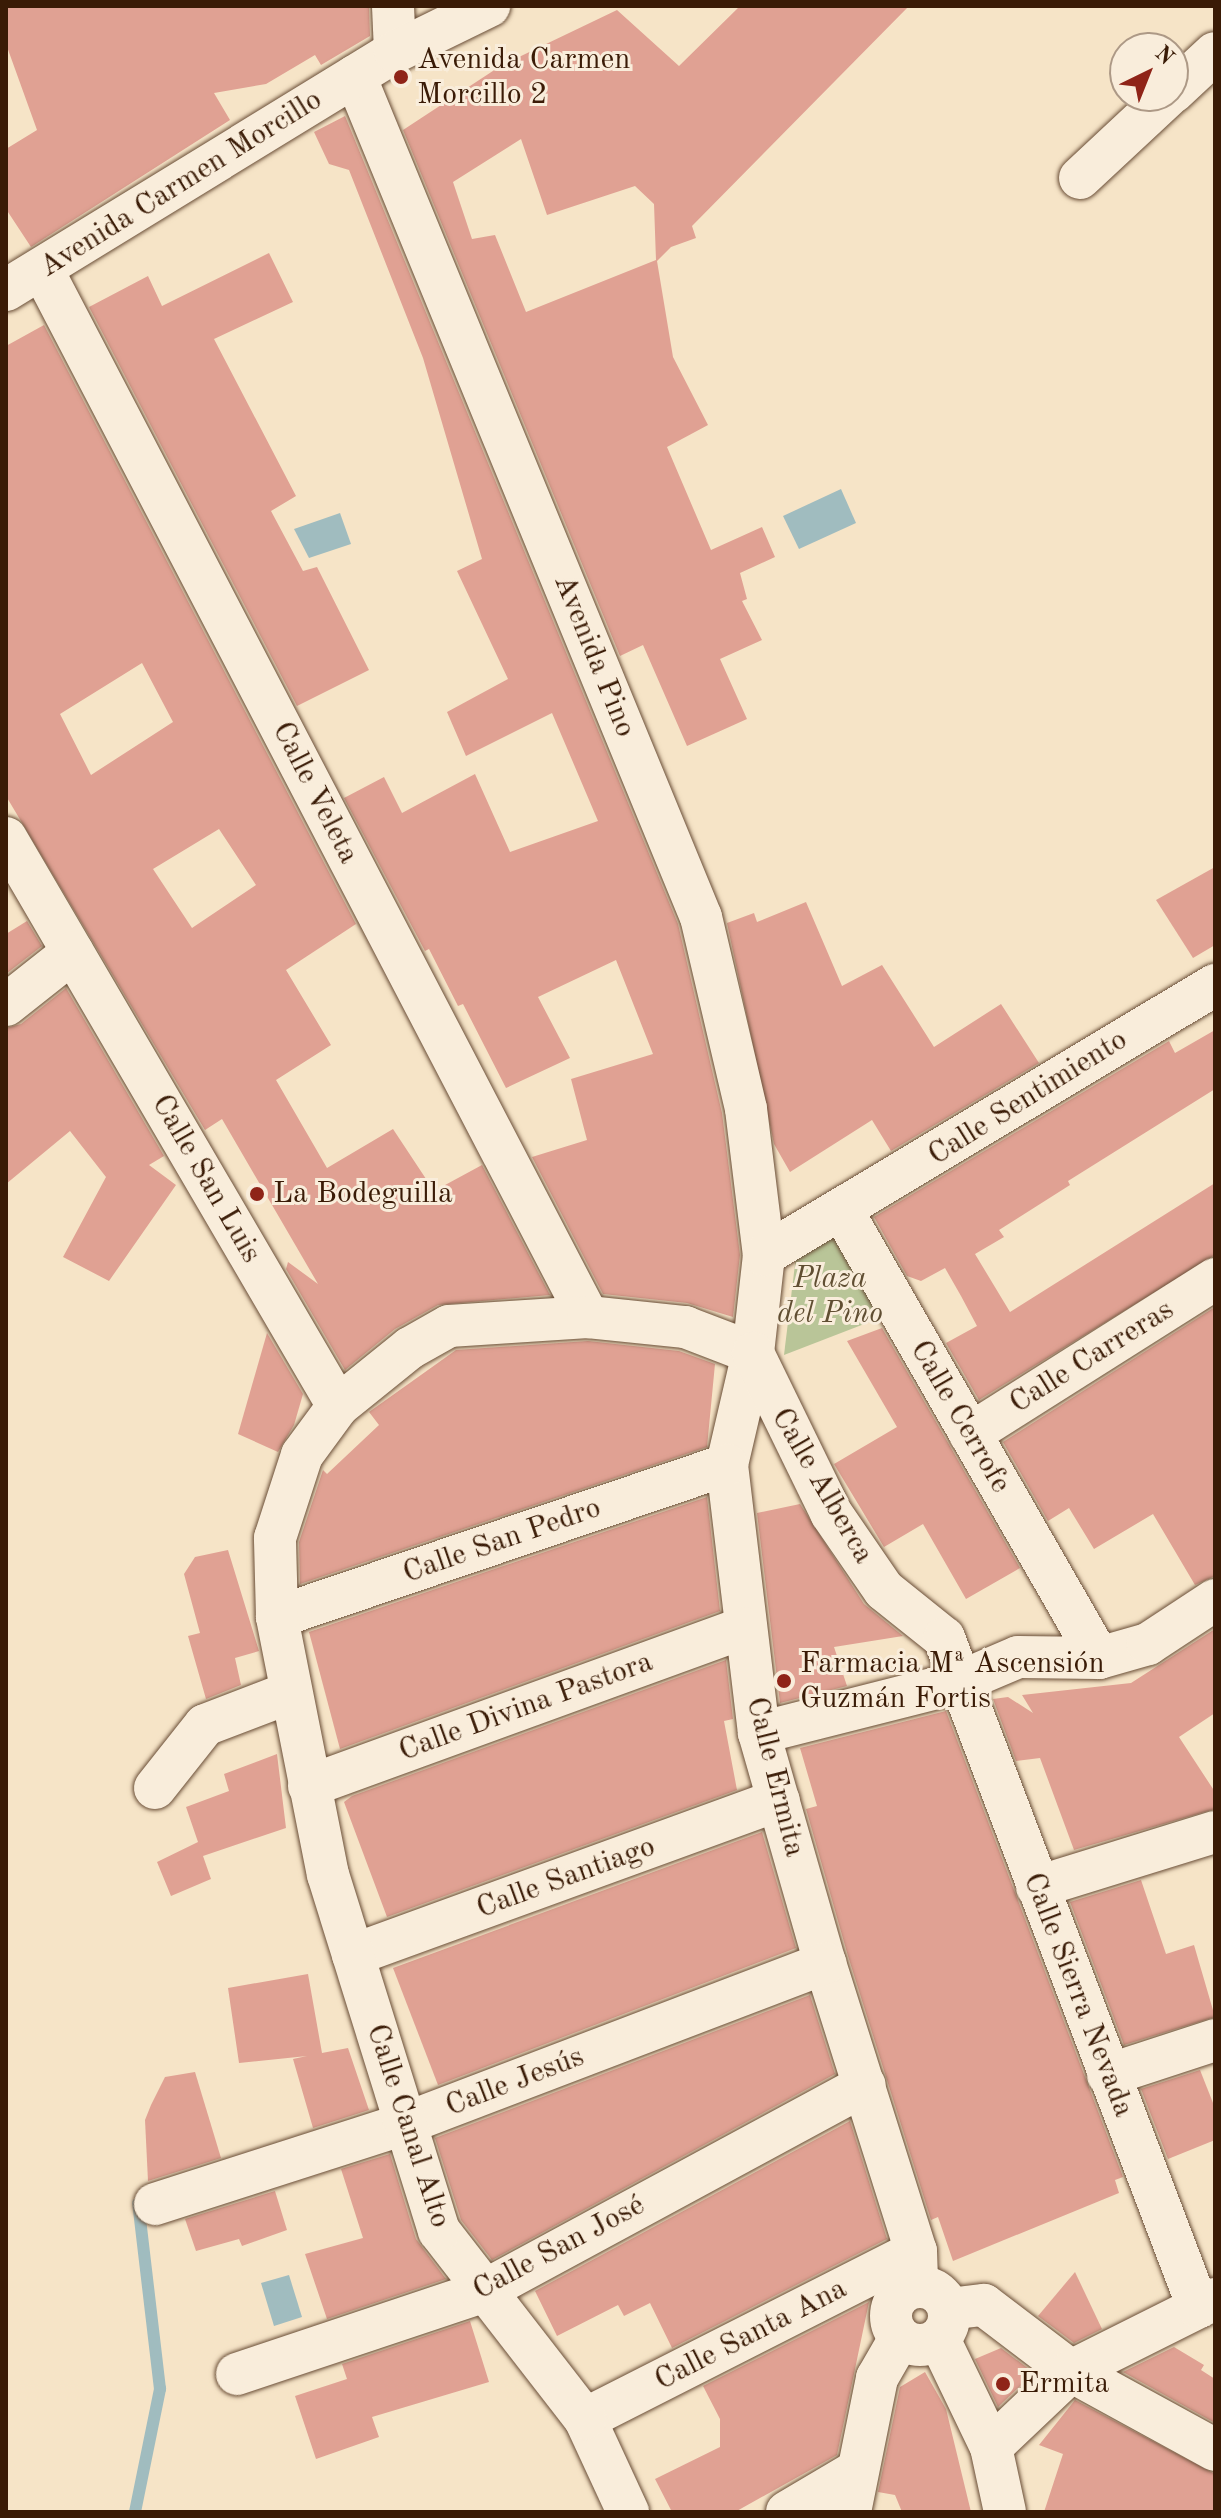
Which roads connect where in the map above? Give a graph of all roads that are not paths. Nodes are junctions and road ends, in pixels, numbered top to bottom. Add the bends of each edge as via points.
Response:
1 (393, 6) edge
2 (489, 6) edge
3 (395, 52) junction
4 (1215, 53) edge
5 (355, 76) junction
6 (1189, 77) edge
7 (1151, 112) edge
8 (1080, 178) dead end
9 (42, 269) junction
10 (6, 290) edge
11 (6, 838) edge
12 (73, 952) junction
13 (1215, 985) edge
14 (6, 1005) edge
15 (843, 1212) junction
16 (764, 1255) junction
17 (1215, 1279) edge
18 (588, 1317) junction
19 (753, 1353) junction
20 (338, 1406) junction
21 (970, 1434) junction
22 (727, 1465) junction
23 (1215, 1600) edge
24 (277, 1617) junction
25 (743, 1628) junction
26 (1099, 1658) junction
27 (957, 1683) junction
28 (291, 1692) junction
29 (759, 1733) junction
30 (309, 1786) junction
31 (155, 1788) dead end
32 (779, 1800) junction
33 (1215, 1832) edge
34 (1037, 1887) junction
35 (353, 1955) junction
36 (825, 1963) junction
37 (1215, 2040) edge
38 (1108, 2075) junction
39 (865, 2085) junction
40 (404, 2124) junction
41 (155, 2204) dead end
42 (482, 2292) junction
43 (1207, 2303) edge
44 (924, 2305) junction
45 (1071, 2371) junction
46 (237, 2374) dead end
47 (585, 2419) junction
48 (991, 2447) junction
49 (1215, 2450) edge
50 (852, 2492) edge
51 (628, 2512) edge
52 (787, 2512) edge
53 (1005, 2512) edge

1 - 3 street
2 - 3 street, Avenida Carmen Morcillo
3 - 5 street, Avenida Carmen Morcillo
4 - 6 street
5 - 9 street, Avenida Carmen Morcillo
5 - 16 street, Avenida Pino via 701,917 746,1109
7 - 8 street
9 - 10 street, Avenida Carmen Morcillo
9 - 18 street, Calle Veleta
11 - 12 street, Calle San Luis
12 - 14 street
12 - 20 street, Calle San Luis
13 - 15 street, Calle Sentimiento
15 - 16 street
15 - 21 street, Calle Cerrofe
16 - 19 street, Calle Ermita
17 - 21 street, Calle Carreras
18 - 19 street, Calle Canal Alto via 685,1327
18 - 20 street, Calle Canal Alto via 449,1326 410,1348
19 - 22 street, Calle Ermita
19 - 27 street, Calle Alberca via 831,1513 884,1590 944,1638
20 - 24 street, Calle Canal Alto via 302,1455 275,1538
21 - 26 street, Calle Cerrofe
22 - 24 street, Calle San Pedro
22 - 25 street, Calle Ermita
23 - 26 street via 1148,1644
24 - 28 street, Calle Canal Alto
25 - 29 street, Calle Ermita
25 - 30 street, Calle Divina Pastora
26 - 27 street via 1018,1657
27 - 29 street
27 - 34 street, Calle Sierra Nevada
28 - 30 street, Calle Canal Alto
28 - 31 street via 205,1725
29 - 32 street, Calle Ermita
30 - 35 street, Calle Canal Alto via 328,1875
32 - 35 street, Calle Santiago
32 - 36 street, Calle Ermita
33 - 34 street
34 - 38 street, Calle Sierra Nevada
35 - 40 street, Calle Canal Alto
36 - 39 street, Calle Ermita
36 - 40 street, Calle Jesús
37 - 38 street
38 - 43 street, Calle Sierra Nevada
39 - 42 street, Calle San José
39 - 44 street, Calle Ermita
40 - 41 street, Calle Jesús
40 - 42 street, Calle Canal Alto via 439,2231
42 - 46 street, Calle San José
42 - 47 street, Calle Canal Alto
43 - 45 street
44 - 45 street via 984,2305
44 - 47 street, Calle Santa Ana
44 - 48 street, Calle Ermita
44 - 50 street via 877,2378
45 - 48 street
45 - 49 street
47 - 51 street, Calle Canal Alto
48 - 53 street, Calle Ermita
50 - 52 street

